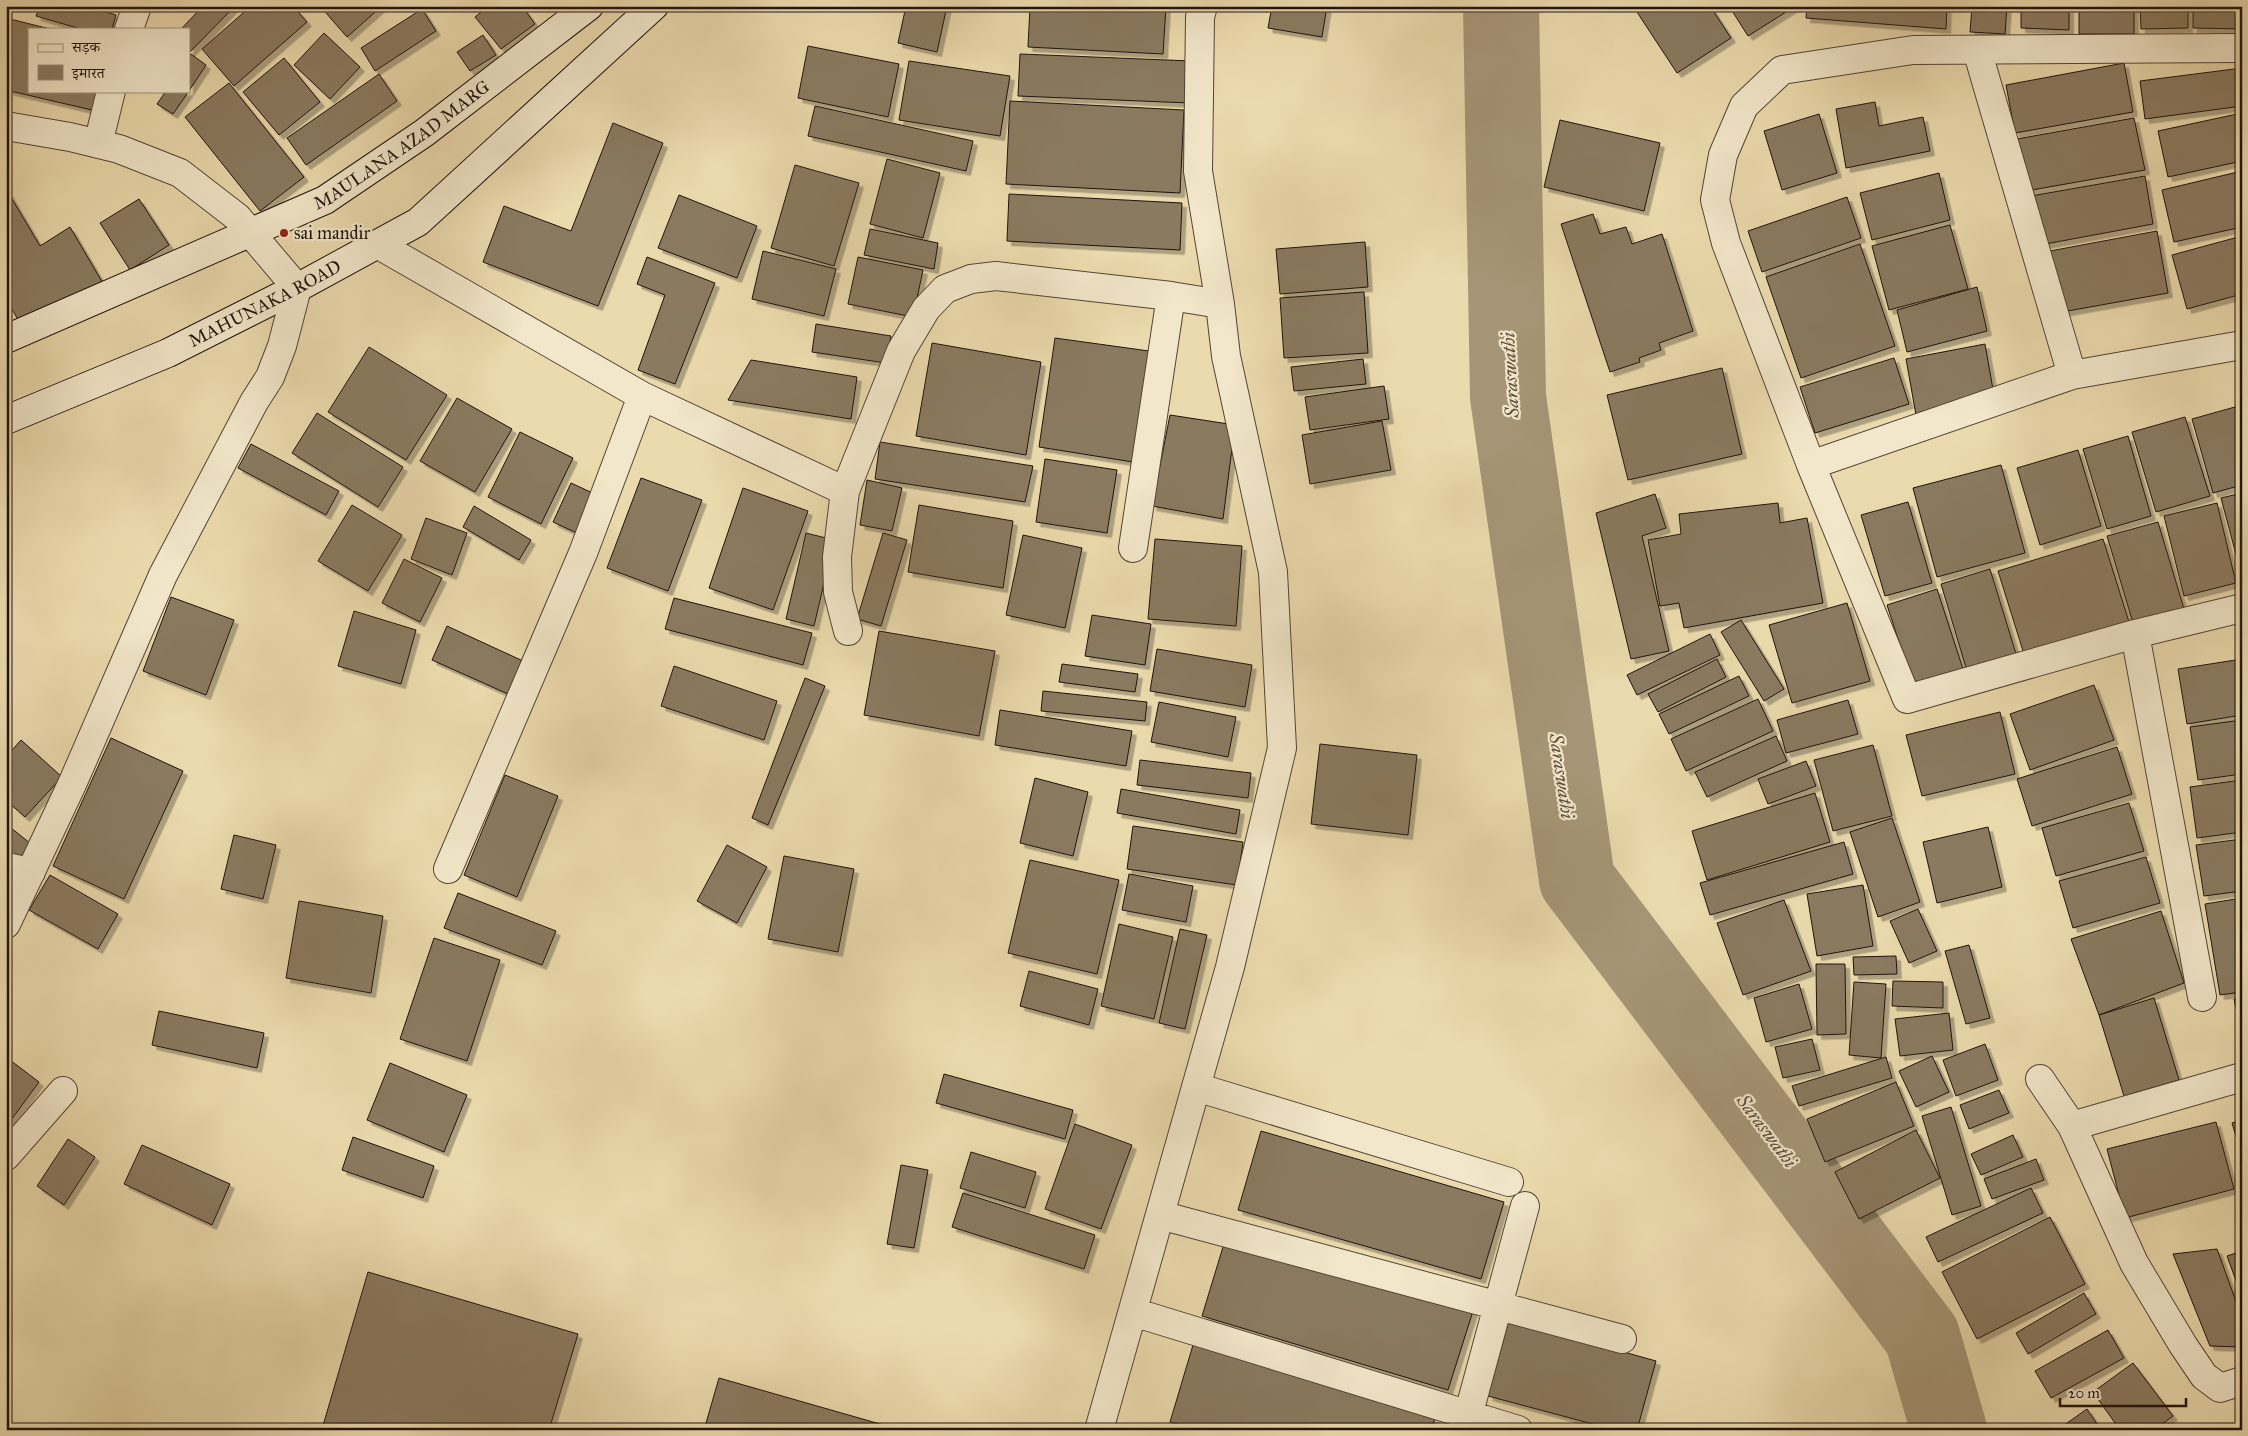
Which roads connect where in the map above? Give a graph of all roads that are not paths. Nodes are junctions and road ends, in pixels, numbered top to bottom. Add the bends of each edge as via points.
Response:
1 (137, 6) edge
2 (589, 6) edge
3 (654, 6) edge
4 (1203, 6) edge
5 (128, 28) edge
6 (2242, 48) edge
7 (1977, 50) junction
8 (111, 92) edge
9 (6, 126) edge
10 (98, 144) junction
11 (251, 232) junction
12 (379, 245) junction
13 (297, 288) junction
14 (1171, 296) junction
15 (1220, 304) junction
16 (6, 339) edge
17 (2242, 345) edge
18 (2072, 374) junction
19 (642, 396) junction
20 (6, 420) edge
21 (1811, 464) junction
22 (845, 491) junction
23 (1133, 548) dead end
24 (2242, 608) edge
25 (848, 631) dead end
26 (2135, 634) junction
27 (448, 868) dead end
28 (19, 869) edge
29 (6, 924) edge
30 (2202, 997) dead end
31 (2242, 1077) edge
32 (2040, 1079) dead end
33 (1196, 1087) junction
34 (63, 1091) dead end
35 (2072, 1126) junction
36 (6, 1156) edge
37 (1509, 1182) dead end
38 (1525, 1206) dead end
39 (1160, 1215) junction
40 (1497, 1306) junction
41 (1133, 1312) junction
42 (1622, 1339) dead end
43 (2242, 1381) edge
44 (1468, 1416) junction
45 (1099, 1430) edge
46 (1518, 1430) edge

1 - 5 street
2 - 11 street, MAULANA AZAD MARG via 424,133 354,182 325,200
3 - 12 street, MAHUNAKA ROAD via 418,222
4 - 15 street via 1200,17 1198,171
6 - 7 street
7 - 18 street
7 - 21 street via 1913,50 1782,70 1744,106 1723,155 1715,200 1726,243
8 - 10 street
9 - 10 street
10 - 11 street via 180,173 237,217
11 - 13 street
11 - 16 street, MAULANA AZAD MARG
12 - 13 street, MAHUNAKA ROAD
12 - 19 street
13 - 20 street, MAHUNAKA ROAD via 168,353
13 - 28 street via 270,377 162,575 73,782
14 - 15 street
14 - 22 street via 996,276 971,279 945,289 926,309 901,351
14 - 23 street
15 - 33 street via 1226,356 1273,572 1282,748 1230,967
17 - 18 street
18 - 21 street
19 - 22 street
19 - 27 street via 583,553
21 - 26 street via 1907,699
22 - 25 street via 837,557 838,592
24 - 26 street
26 - 30 street
28 - 29 street
31 - 35 street
32 - 35 street
33 - 37 street
33 - 39 street
34 - 36 street
35 - 43 street via 2134,1263 2183,1345 2204,1376 2220,1388
38 - 40 street
39 - 40 street
39 - 41 street
40 - 42 street
40 - 44 street
41 - 44 street
41 - 45 street
44 - 46 street

